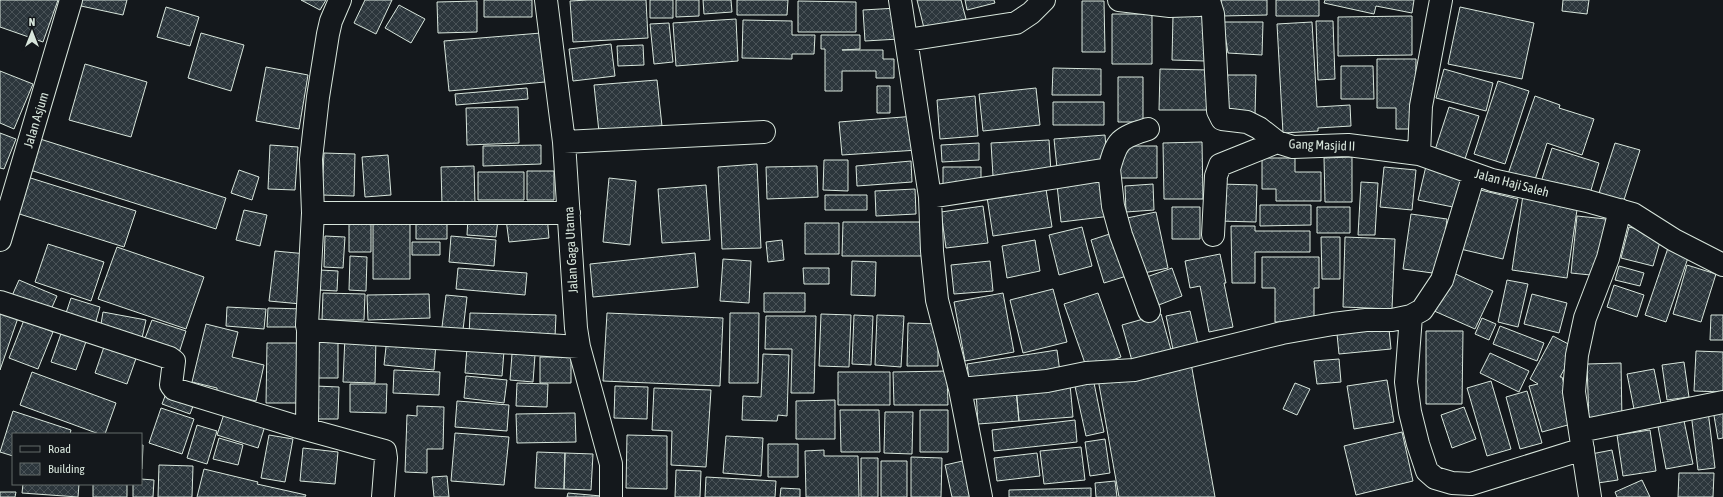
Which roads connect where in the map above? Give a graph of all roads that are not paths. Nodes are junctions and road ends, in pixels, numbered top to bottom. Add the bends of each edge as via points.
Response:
1 (71, 0) edge
2 (340, 0) edge
3 (546, 0) edge
4 (900, 0) edge
5 (1044, 0) edge
6 (1119, 0) edge
7 (1441, 0) edge
8 (1199, 2) edge
9 (907, 40) junction
10 (1148, 129) dead end
11 (764, 132) dead end
12 (564, 142) junction
13 (1277, 142) junction
14 (1419, 154) junction
15 (1109, 169) junction
16 (1474, 174) junction
17 (930, 197) junction
18 (1620, 210) junction
19 (313, 213) junction
20 (569, 213) junction
21 (1213, 235) dead end
22 (0, 240) edge
23 (1723, 265) edge
24 (0, 302) edge
25 (1149, 311) dead end
26 (1411, 316) junction
27 (308, 330) junction
28 (579, 347) junction
29 (960, 389) junction
30 (1723, 402) edge
31 (308, 429) junction
32 (1581, 440) junction
33 (383, 497) edge
34 (611, 497) edge
35 (981, 497) edge
36 (1590, 497) edge

1 - 22 street, Jalan Asjum
2 - 19 street via 328,34 318,97 312,158
3 - 12 street, Jalan Gaga Utama
4 - 9 street
5 - 9 street via 1016,23
6 - 8 street via 1170,6
7 - 14 street via 1421,106
8 - 13 street, Gang Masjid II via 1209,2 1213,14 1220,116 1227,120 1247,122
9 - 17 street
10 - 15 street via 1127,136 1120,142 1114,149
11 - 12 street
12 - 20 street, Jalan Gaga Utama
13 - 14 street, Gang Masjid II via 1293,147 1348,145
13 - 21 street via 1220,165 1216,176
14 - 16 street, Jalan Haji Saleh
15 - 17 street
15 - 25 street via 1113,206 1121,235
16 - 18 street, Jalan Haji Saleh
16 - 26 street via 1442,280 1422,310
17 - 29 street via 937,300
18 - 23 street, Jalan Haji Saleh via 1633,214 1674,240
18 - 32 street via 1608,258 1585,318 1577,355 1574,392
19 - 20 street
19 - 27 street
20 - 28 street, Jalan Gaga Utama via 574,310
24 - 31 street via 170,358 174,361 171,385 174,389
26 - 29 street via 1392,320 1333,324 1296,331 1134,370 1086,373 1047,381
26 - 32 street via 1406,382 1410,412 1427,471 1435,478 1452,483 1471,484
27 - 28 street
27 - 31 street
28 - 34 street, Jalan Gaga Utama via 612,464
29 - 35 street
30 - 32 street
31 - 33 street via 385,451
32 - 36 street

